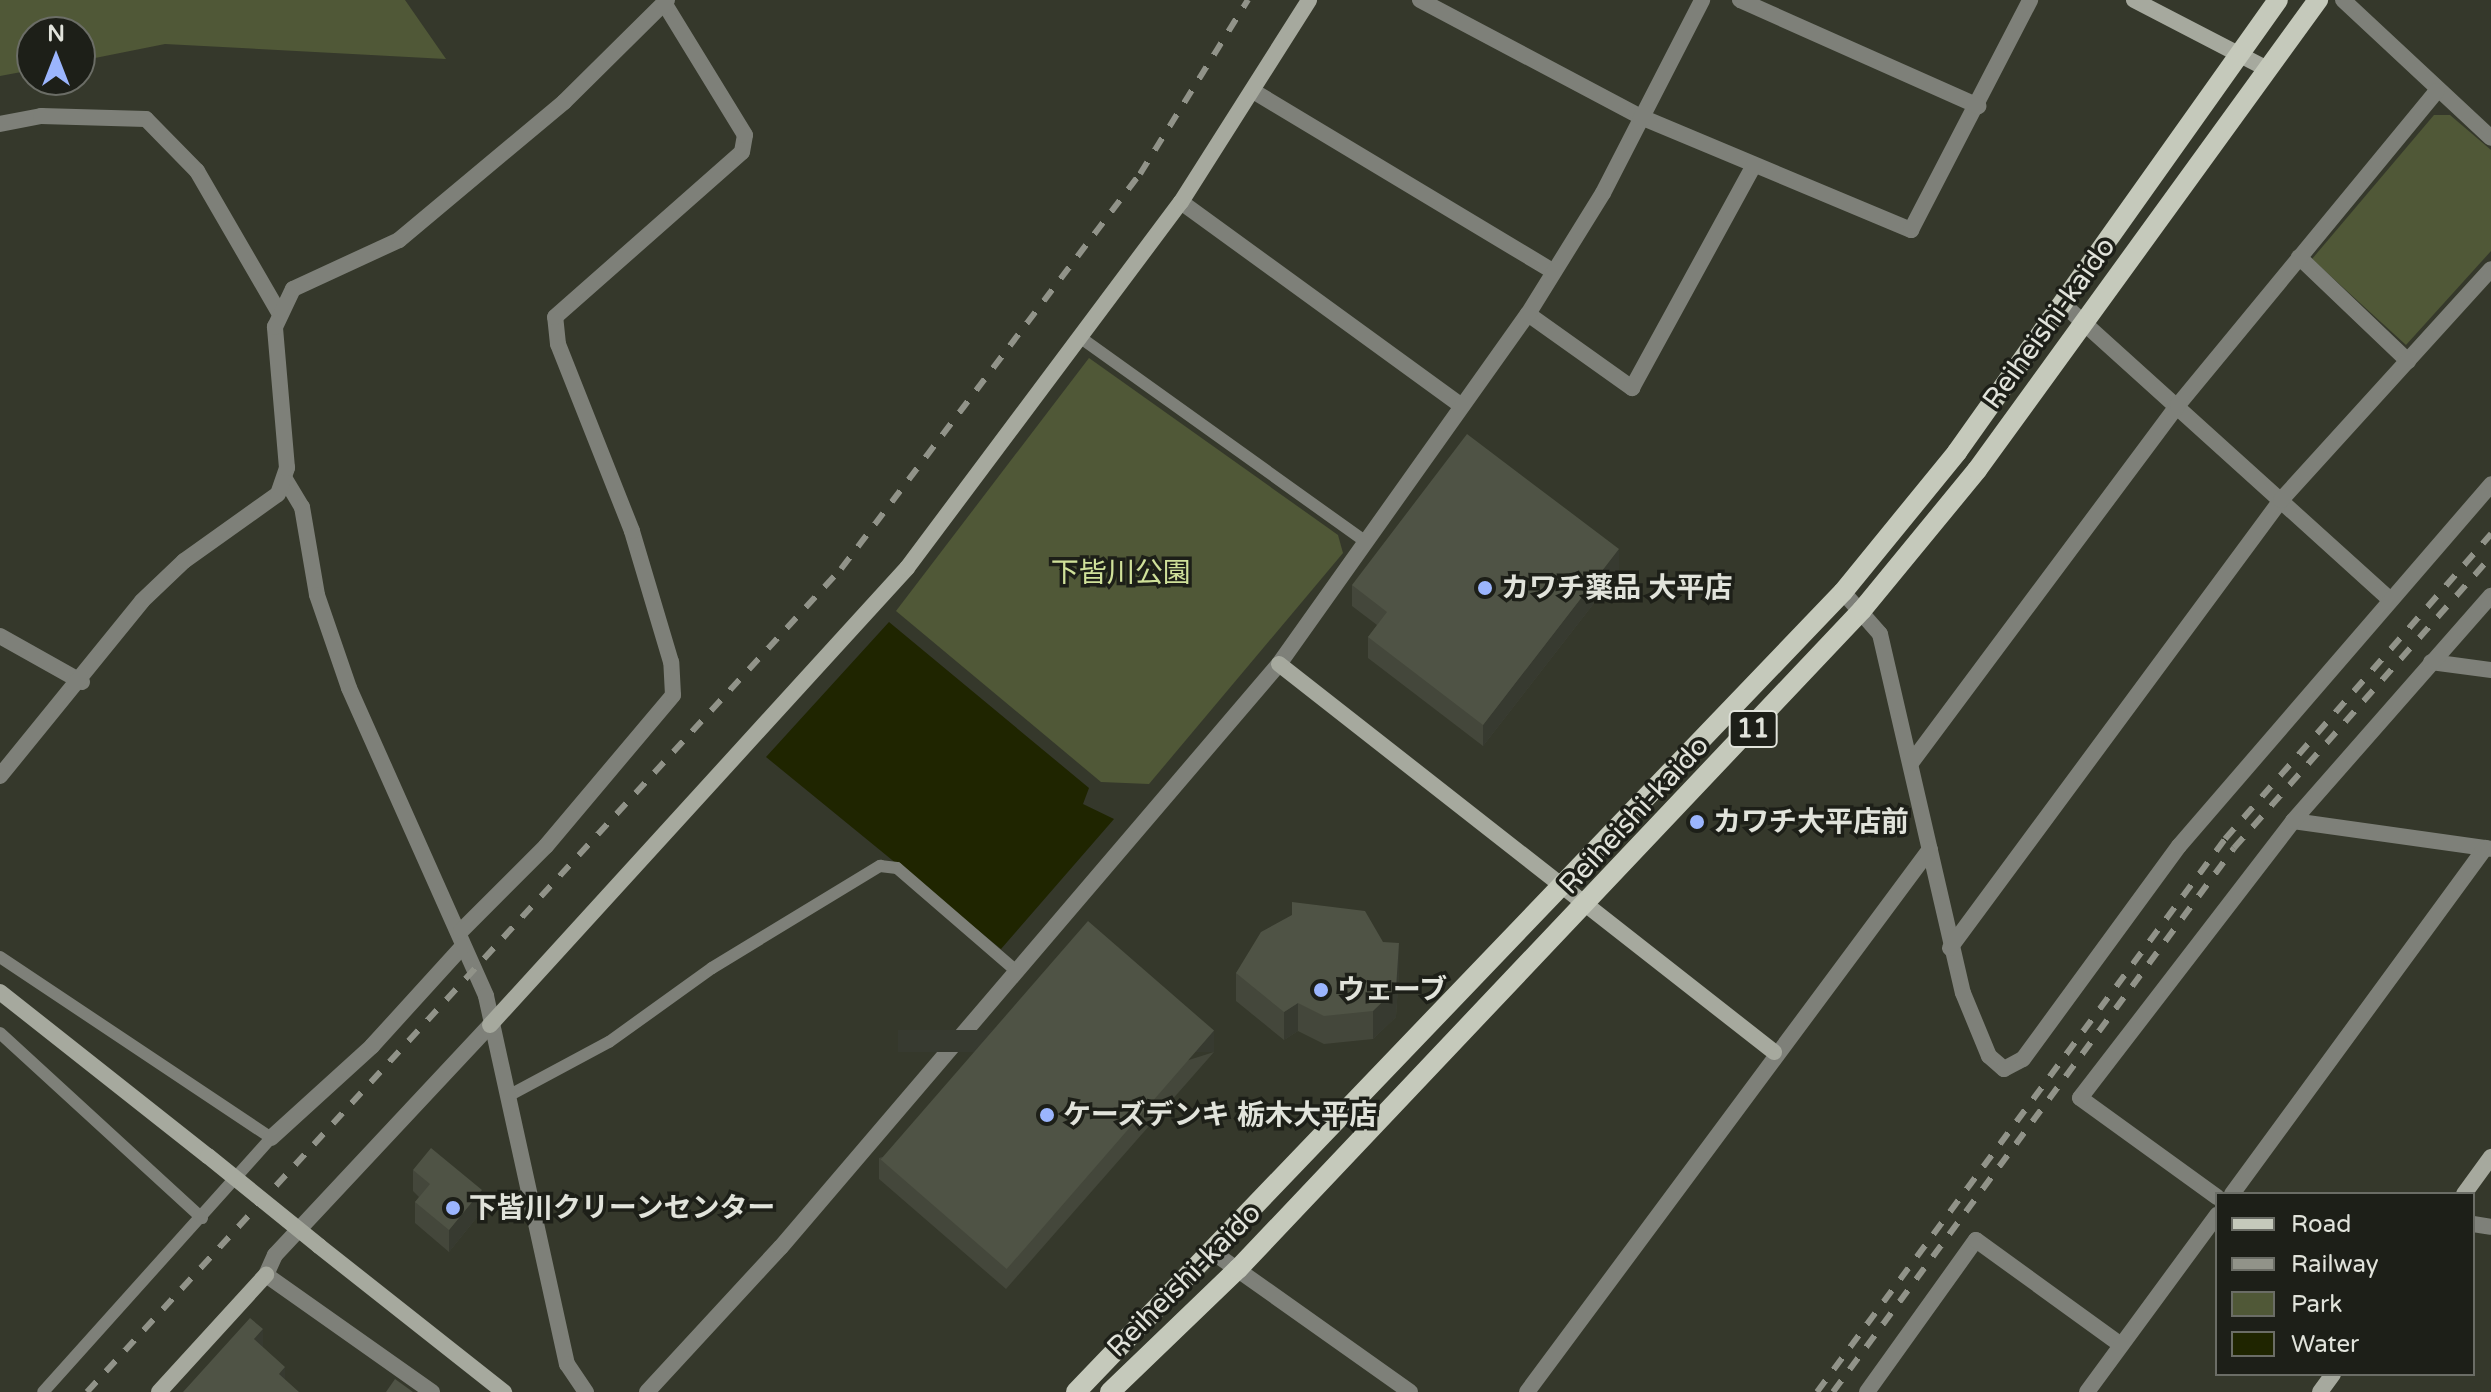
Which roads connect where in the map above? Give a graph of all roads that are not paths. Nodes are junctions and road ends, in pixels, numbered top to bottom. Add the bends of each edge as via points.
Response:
1 (1309, 0) edge
2 (1420, 0) edge
3 (1702, 0) edge
4 (1740, 0) edge
5 (2030, 0) edge
6 (2134, 0) edge
7 (2278, 0) edge
8 (2318, 0) edge
9 (2343, 0) edge
10 (666, 1) edge
11 (2242, 52) junction
12 (2269, 70) junction
13 (1253, 91) junction
14 (2437, 91) junction
15 (1978, 106) junction
16 (1641, 117) junction
17 (0, 124) edge
18 (2491, 138) edge
19 (1754, 165) junction
20 (1181, 202) junction
21 (2299, 257) junction
22 (2491, 269) edge
23 (1551, 270) junction
24 (2064, 305) junction
25 (278, 311) junction
26 (1528, 314) junction
27 (2085, 322) junction
28 (1081, 338) junction
29 (2408, 361) junction
30 (2178, 405) junction
31 (1462, 406) junction
32 (285, 479) junction
33 (2491, 484) edge
34 (2281, 500) junction
35 (1366, 542) junction
36 (1843, 592) junction
37 (2491, 596) edge
38 (2388, 598) junction
39 (1862, 610) junction
40 (0, 636) edge
41 (2431, 662) junction
42 (1279, 664) junction
43 (2491, 670) edge
44 (82, 682) junction
45 (1911, 763) junction
46 (0, 776) edge
47 (2293, 821) junction
48 (2488, 848) edge
49 (1930, 849) junction
50 (1565, 889) junction
51 (1586, 906) junction
52 (462, 939) junction
53 (1950, 948) junction
54 (0, 957) edge
55 (1015, 970) junction
56 (0, 992) edge
57 (490, 1025) junction
58 (0, 1033) edge
59 (1774, 1052) junction
60 (510, 1095) junction
61 (271, 1138) junction
62 (2491, 1157) edge
63 (2233, 1192) edge
64 (2465, 1192) edge
65 (2215, 1196) edge
66 (202, 1218) junction
67 (2215, 1218) edge
68 (1214, 1253) junction
69 (1238, 1269) junction
70 (266, 1275) junction
71 (2121, 1345) junction
72 (43, 1392) edge
73 (159, 1392) edge
74 (432, 1392) edge
75 (504, 1392) edge
76 (586, 1392) edge
77 (647, 1392) edge
78 (1076, 1392) edge
79 (1110, 1392) edge
80 (1410, 1392) edge
81 (1527, 1392) edge
82 (1867, 1392) edge
83 (2087, 1392) edge

1 - 13 street
2 - 16 street
3 - 16 street
4 - 15 street
5 - 15 street
6 - 11 street
7 - 11 main road, Reiheishi-kaido / 11
8 - 12 main road, Reiheishi-kaido / 11
9 - 14 street
10 - 25 street via 564,102 399,240 306,278
10 - 52 street via 745,135 742,152 555,317 558,344 632,531 671,662 673,695
11 - 12 street
11 - 24 main road, Reiheishi-kaido / 11
12 - 27 main road, Reiheishi-kaido / 11
13 - 20 street
13 - 23 street
14 - 18 street
14 - 21 street
15 - 19 street via 1911,230
16 - 19 street
16 - 23 street
17 - 25 street via 41,116 146,119 197,171
19 - 26 street via 1632,388
20 - 28 street
20 - 31 street
21 - 29 street
21 - 30 street
22 - 29 street
23 - 26 street
24 - 27 street
24 - 36 main road, Reiheishi-kaido / 11
25 - 32 street
26 - 31 street
27 - 30 street
27 - 39 main road, Reiheishi-kaido / 11
28 - 35 lane
28 - 57 street via 907,568
29 - 34 street
30 - 34 street
30 - 45 street
31 - 35 street
32 - 44 street via 271,505 184,561 142,601
32 - 52 street via 302,507 317,595 349,688
33 - 38 street
34 - 38 street
34 - 53 street
35 - 42 street
36 - 39 street
36 - 50 main road, Reiheishi-kaido / 11
37 - 41 street
38 - 53 street via 2179,846 2023,1059 2004,1069 1989,1056
39 - 45 street via 1880,634
39 - 51 main road, Reiheishi-kaido / 11
40 - 44 street
41 - 43 street
41 - 47 street
42 - 50 street
42 - 55 street
44 - 46 street
45 - 49 street
47 - 48 street
47 - 65 street via 2080,1098
48 - 63 street
49 - 53 street
49 - 59 street
50 - 51 street
50 - 68 main road, Reiheishi-kaido / 11
51 - 59 street
51 - 69 main road, Reiheishi-kaido / 11
52 - 57 street via 486,996
52 - 61 street via 372,1046
54 - 61 lane
55 - 60 lane via 897,868 880,866 712,968 609,1042
55 - 77 street
56 - 75 street, bridge
57 - 60 street
57 - 70 street via 275,1255
58 - 66 lane
59 - 81 street
60 - 76 street via 567,1364
61 - 66 lane
62 - 64 street
66 - 72 lane
67 - 71 street
68 - 69 street
68 - 78 main road, Reiheishi-kaido / 11
69 - 79 main road, Reiheishi-kaido / 11
69 - 80 street
70 - 73 street
70 - 74 street
71 - 82 street via 1976,1240
71 - 83 street

